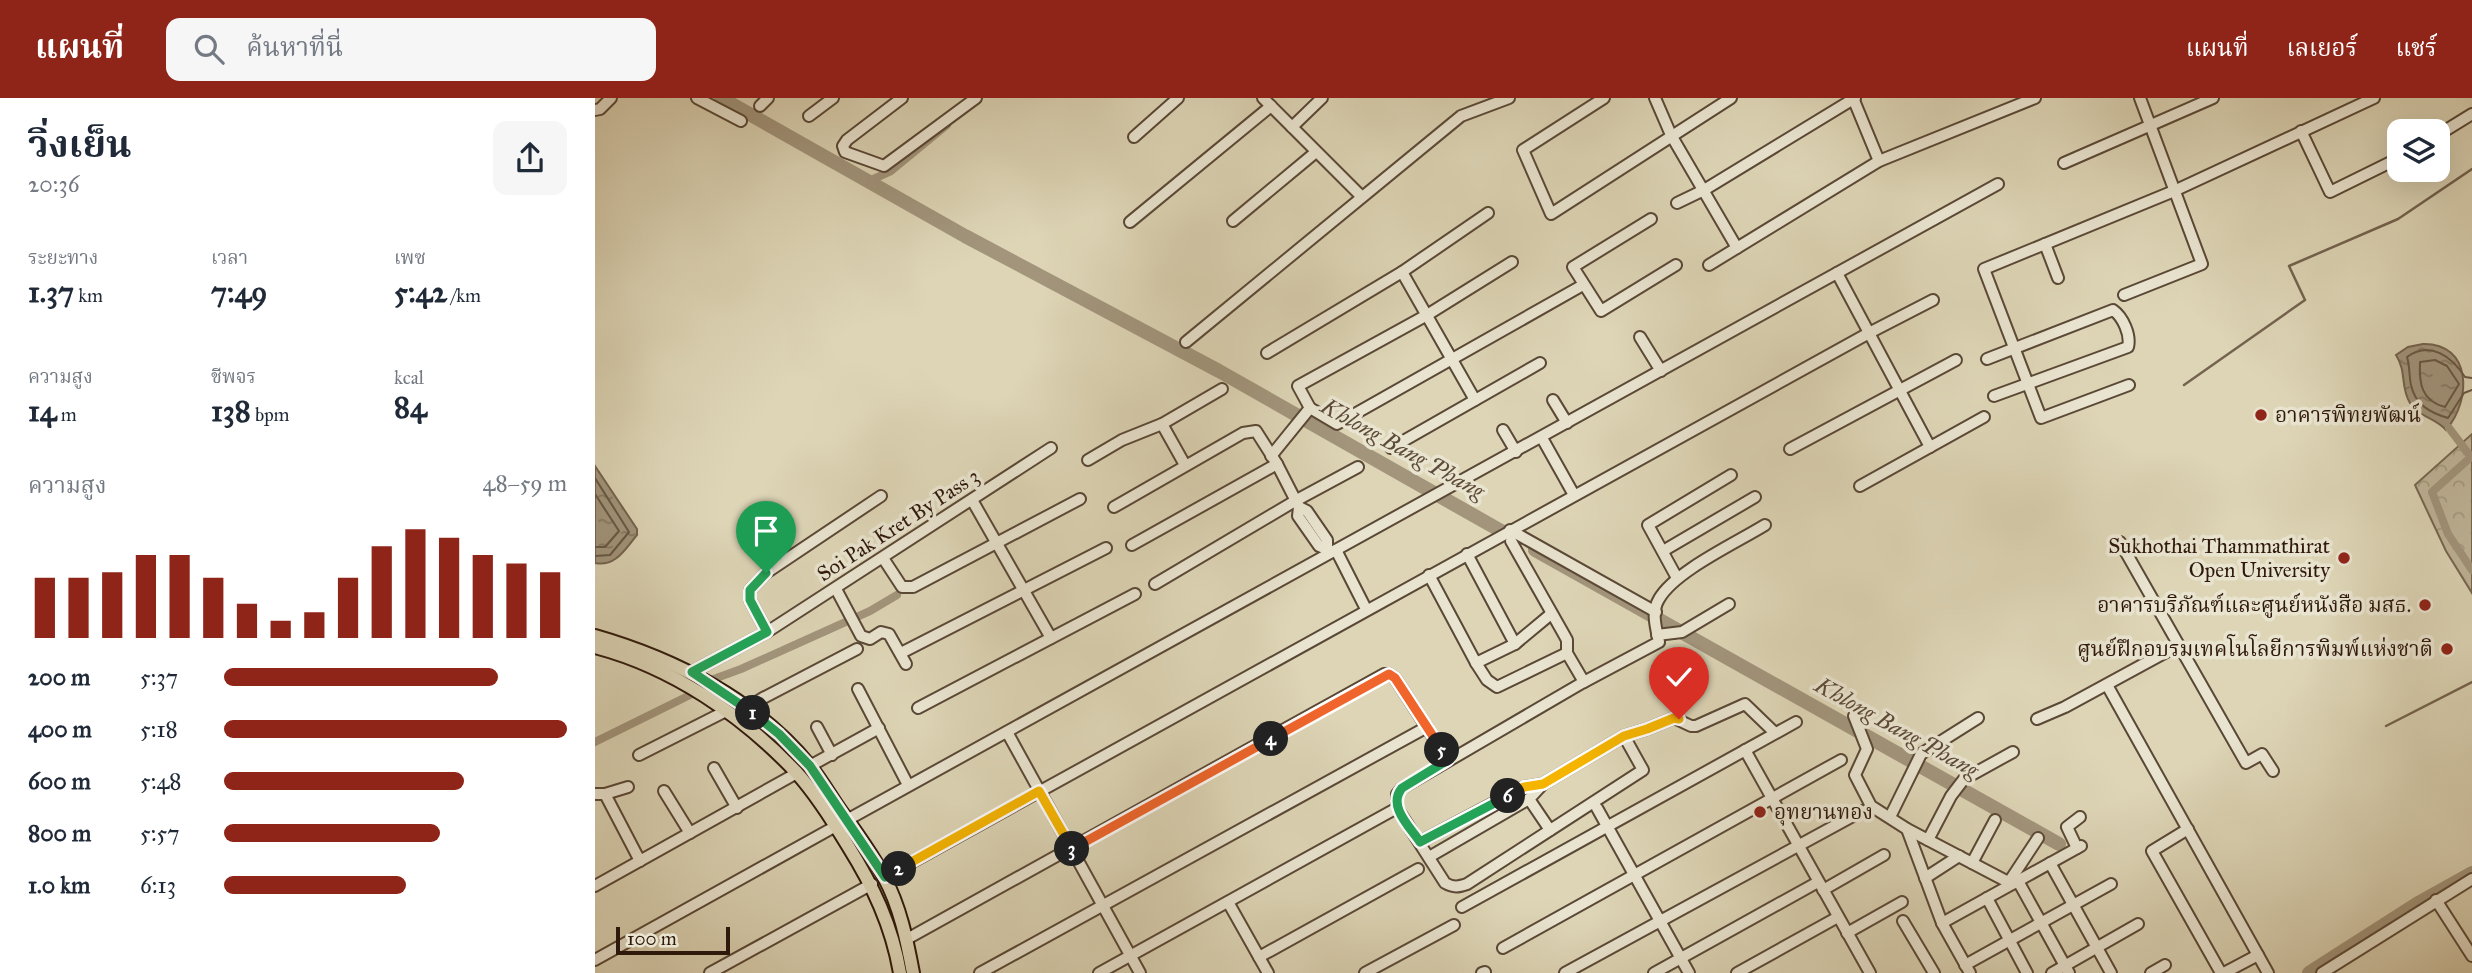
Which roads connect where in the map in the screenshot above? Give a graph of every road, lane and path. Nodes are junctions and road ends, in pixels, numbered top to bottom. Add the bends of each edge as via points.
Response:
1 (611, 98) edge
2 (697, 98) edge
3 (833, 98) edge
4 (902, 98) edge
5 (976, 98) edge
6 (1178, 98) edge
7 (1322, 98) edge
8 (1509, 98) edge
9 (1604, 98) edge
10 (1655, 98) edge
11 (1731, 98) edge
12 (1854, 98) edge
13 (2035, 98) edge
14 (2140, 98) edge
15 (2213, 98) edge
16 (2374, 98) edge
17 (1267, 102) edge
18 (595, 110) edge
19 (2472, 114) edge
20 (809, 116) dead end
21 (741, 121) dead end
22 (1292, 127) junction
23 (2150, 127) junction
24 (2450, 128) edge
25 (2301, 131) junction
26 (1671, 135) junction
27 (1134, 137) dead end
28 (1316, 152) junction
29 (1879, 162) junction
30 (2064, 163) dead end
31 (2387, 164) edge
32 (1998, 184) dead end
33 (1704, 190) junction
34 (2175, 191) junction
35 (1361, 196) junction
36 (1677, 203) dead end
37 (1488, 213) dead end
38 (1651, 219) dead end
39 (1233, 221) dead end
40 (1130, 222) dead end
41 (2045, 244) junction
42 (1737, 248) junction
43 (1512, 262) dead end
44 (1676, 265) dead end
45 (1709, 265) dead end
46 (1402, 272) junction
47 (1837, 273) junction
48 (2058, 278) dead end
49 (1583, 285) junction
50 (2124, 295) dead end
51 (1933, 300) dead end
52 (1427, 315) junction
53 (1869, 333) junction
54 (1640, 337) dead end
55 (1186, 342) dead end
56 (2014, 349) junction
57 (1267, 353) dead end
58 (1452, 359) junction
59 (1987, 359) dead end
60 (1955, 360) dead end
61 (1540, 363) dead end
62 (1661, 371) junction
63 (2027, 383) junction
64 (2129, 385) dead end
65 (1222, 389) dead end
66 (1900, 389) junction
67 (1994, 396) dead end
68 (1475, 400) junction
69 (1553, 400) dead end
70 (1311, 408) junction
71 (1984, 417) dead end
72 (1162, 424) junction
73 (1567, 424) junction
74 (1503, 430) dead end
75 (1542, 438) junction
76 (1930, 447) junction
77 (1051, 448) dead end
78 (1391, 448) dead end
79 (1790, 449) dead end
80 (1515, 452) junction
81 (1088, 460) dead end
82 (1274, 460) junction
83 (1185, 465) junction
84 (1358, 467) dead end
85 (1731, 475) dead end
86 (1860, 486) dead end
87 (1574, 495) junction
88 (881, 496) dead end
89 (1755, 497) dead end
90 (1080, 499) dead end
91 (972, 500) junction
92 (1297, 504) junction
93 (1114, 507) dead end
94 (1765, 525) dead end
95 (1511, 536) junction
96 (2120, 542) dead end
97 (997, 544) junction
98 (1132, 545) dead end
99 (1106, 548) dead end
100 (1330, 551) junction
101 (1663, 551) junction
102 (1467, 554) junction
103 (883, 558) junction
104 (1429, 575) junction
105 (1677, 578) junction
106 (1155, 584) dead end
107 (835, 589) junction
108 (1024, 590) junction
109 (1135, 594) dead end
110 (1729, 604) dead end
111 (1366, 609) junction
112 (1655, 612) junction
113 (1551, 614) junction
114 (767, 632) junction
115 (1657, 635) junction
116 (595, 636) edge
117 (1051, 638) junction
118 (1515, 644) junction
119 (2179, 645) junction
120 (595, 647) edge
121 (857, 649) dead end
122 (901, 653) junction
123 (1567, 653) junction
124 (1476, 663) junction
125 (907, 664) dead end
126 (692, 672) junction
127 (1584, 682) junction
128 (2107, 685) junction
129 (857, 689) dead end
130 (747, 708) junction
131 (918, 708) dead end
132 (726, 712) junction
133 (1854, 716) dead end
134 (1978, 718) dead end
135 (2037, 719) dead end
136 (1797, 722) dead end
137 (817, 727) dead end
138 (1427, 727) junction
139 (879, 728) junction
140 (1773, 731) dead end
141 (1007, 732) junction
142 (1624, 736) junction
143 (1745, 750) junction
144 (2013, 752) dead end
145 (639, 755) dead end
146 (832, 755) junction
147 (1448, 760) junction
148 (1840, 760) dead end
149 (810, 766) junction
150 (714, 768) dead end
151 (2273, 771) dead end
152 (797, 774) junction
153 (1543, 784) junction
154 (908, 785) junction
155 (628, 787) dead end
156 (664, 791) dead end
157 (1039, 791) junction
158 (600, 794) edge
159 (1772, 798) junction
160 (1529, 799) junction
161 (737, 808) junction
162 (1397, 808) junction
163 (1597, 808) dead end
164 (1862, 811) dead end
165 (1890, 817) junction
166 (2080, 817) dead end
167 (1995, 820) dead end
168 (841, 823) junction
169 (1608, 827) junction
170 (1907, 829) junction
171 (2188, 829) junction
172 (1550, 830) junction
173 (690, 833) junction
174 (2038, 838) dead end
175 (1928, 840) junction
176 (1420, 842) junction
177 (1798, 845) junction
178 (1071, 850) junction
179 (1884, 855) dead end
180 (1959, 856) junction
181 (1429, 857) junction
182 (641, 861) junction
183 (1972, 863) junction
184 (2050, 863) junction
185 (1418, 869) dead end
186 (1634, 874) junction
187 (885, 877) junction
188 (1925, 878) junction
189 (2472, 879) edge
190 (596, 882) edge
191 (2013, 883) junction
192 (872, 884) junction
193 (2111, 884) dead end
194 (1821, 886) junction
195 (1987, 898) junction
196 (2436, 900) junction
197 (1228, 902) junction
198 (1902, 902) dead end
199 (1101, 905) junction
200 (2073, 905) junction
201 (1462, 907) dead end
202 (1838, 916) junction
203 (1661, 921) junction
204 (1903, 921) dead end
205 (1942, 923) junction
206 (2041, 923) junction
207 (2138, 924) dead end
208 (1454, 925) dead end
209 (1847, 933) junction
210 (907, 939) junction
211 (2010, 940) junction
212 (2097, 947) junction
213 (1503, 948) dead end
214 (2258, 955) junction
215 (1131, 956) junction
216 (2472, 956) edge
217 (1259, 957) junction
218 (1681, 958) junction
219 (595, 960) edge
220 (2165, 965) dead end
221 (1968, 969) edge
222 (2067, 969) edge
223 (709, 973) edge
224 (899, 973) edge
225 (913, 973) edge
226 (980, 973) edge
227 (1099, 973) edge
228 (1140, 973) edge
229 (1268, 973) edge
230 (1365, 973) edge
231 (1565, 973) edge
232 (1654, 973) edge
233 (1689, 973) edge
234 (1737, 973) edge
235 (1870, 973) edge
236 (1934, 973) edge
237 (2027, 973) edge
238 (2052, 973) edge
239 (2111, 973) edge
240 (2151, 973) edge
241 (2222, 973) edge
242 (2268, 973) edge
243 (2322, 973) edge

1 - 18 street
2 - 21 street
3 - 20 street
4 - 5 street via 847,140 845,152 884,166
6 - 27 street
7 - 22 street
8 - 35 street via 1461,116
9 - 26 street via 1523,150 1552,214
10 - 26 street
11 - 26 street
12 - 29 street
12 - 33 street
13 - 29 street
14 - 23 street
15 - 23 street
16 - 25 street
17 - 22 street
17 - 40 street
19 - 24 street
22 - 28 street
23 - 30 street
23 - 34 street
25 - 31 street via 2330,191
25 - 34 street
26 - 33 street
28 - 35 street
28 - 39 street
29 - 42 street
32 - 47 street
33 - 36 street
33 - 42 street
34 - 41 street
34 - 50 street via 2202,264
35 - 55 street
37 - 46 street
38 - 49 street via 1573,267
41 - 48 street
41 - 56 street via 1985,269
42 - 45 street
43 - 52 street
44 - 49 street via 1601,311
46 - 52 street
46 - 57 street
47 - 53 street
47 - 62 street
49 - 58 street
51 - 53 street
52 - 58 street
52 - 70 street via 1298,386
53 - 66 street
53 - 87 street
54 - 62 street
56 - 59 street
56 - 63 street
56 - 63 street via 2113,310 2126,329 2128,347
58 - 68 street
58 - 70 street via 1337,424
60 - 66 street
61 - 68 street
62 - 73 street
63 - 64 street via 2041,418
63 - 67 street
65 - 72 street
66 - 76 street
66 - 79 street
68 - 78 street
69 - 73 street
70 - 82 street
71 - 76 street
72 - 81 street
72 - 83 street
73 - 75 street
74 - 80 street
75 - 80 street
75 - 87 street
76 - 86 street
77 - 91 street, Soi Pak Kret By Pass 3
80 - 100 street
82 - 83 street via 1256,431 1249,431
82 - 92 street
82 - 98 street
83 - 93 street
84 - 92 street
85 - 101 street via 1647,525
87 - 95 street
88 - 114 street via 766,573 750,590 750,600
89 - 101 street
90 - 97 street
91 - 97 street
91 - 103 street, Soi Pak Kret By Pass 3
92 - 100 street via 1307,511
92 - 106 street
94 - 105 street
95 - 102 street
95 - 112 street
95 - 113 street
96 - 119 street
97 - 103 street via 907,589
97 - 108 street
99 - 108 street
100 - 111 street
100 - 141 street
101 - 105 street
102 - 104 street
102 - 118 street
103 - 107 street, Soi Pak Kret By Pass 3
104 - 111 street
104 - 124 street
105 - 112 street
107 - 114 street, Soi Pak Kret By Pass 3
107 - 122 street via 861,636 870,639 886,633
108 - 117 street
108 - 122 street
109 - 117 street
110 - 115 street via 1685,631
111 - 157 street
112 - 115 street
113 - 118 street
113 - 123 street via 1567,640
114 - 126 street, Soi Pak Kret By Pass 3
115 - 127 street via 1659,642
116 - 126 main road
117 - 131 street
118 - 124 street
119 - 128 street
119 - 151 street via 2246,763 2262,754
120 - 132 main road via 655,667
121 - 130 street
122 - 125 street
123 - 124 street via 1497,687
123 - 127 street
126 - 130 main road
127 - 147 street
128 - 135 street
128 - 171 street
129 - 139 street
130 - 149 main road
132 - 145 street
132 - 152 main road
133 - 165 street via 1867,749 1855,775 1871,806
134 - 165 street via 1921,754
136 - 143 street
137 - 146 street
138 - 147 street
138 - 178 street via 1395,678 1384,674
138 - 199 street
139 - 146 street
139 - 154 street
140 - 142 street via 1745,704 1696,726 1674,718
141 - 154 street
141 - 157 street
142 - 153 street
142 - 172 street via 1643,770
143 - 159 street
143 - 169 street
144 - 175 street via 1964,779
146 - 149 street
147 - 162 street via 1402,788
148 - 159 street
149 - 168 main road
150 - 161 street
152 - 161 street
152 - 168 main road
153 - 160 street
153 - 176 street via 1524,787
154 - 168 street
155 - 158 street
156 - 173 street
157 - 178 street
157 - 187 street
158 - 182 street
159 - 177 street
159 - 186 street
160 - 172 street
160 - 181 street
161 - 173 street
162 - 176 street
162 - 197 street
163 - 169 street
164 - 177 street
165 - 170 street
166 - 184 street via 2067,827 2079,847
167 - 183 street
168 - 187 main road
168 - 192 main road
168 - 219 street
169 - 186 street
169 - 201 street
170 - 175 street
170 - 188 street
171 - 214 street
171 - 241 street via 2152,851
172 - 181 street via 1458,887 1445,883
173 - 182 street
174 - 191 street
175 - 180 street
176 - 181 street
177 - 194 street
177 - 203 street
178 - 199 street
178 - 210 street
179 - 194 street
180 - 183 street
180 - 188 street
182 - 190 street
183 - 191 street
184 - 191 street
184 - 200 street
185 - 217 street
186 - 203 street
186 - 213 street
187 - 210 main road
188 - 205 street
189 - 196 street
191 - 195 street
191 - 206 street
192 - 223 street
192 - 224 main road via 895,946
193 - 200 street
194 - 202 street
194 - 218 street
195 - 205 street
195 - 211 street
196 - 216 street
196 - 243 street
197 - 215 street
197 - 217 street
198 - 209 street
199 - 215 street
199 - 226 street
200 - 206 street
200 - 212 street
202 - 209 street
202 - 234 street
203 - 218 street
203 - 231 street
204 - 236 street
205 - 221 street
206 - 211 street
206 - 222 street
207 - 212 street
208 - 230 street
209 - 235 street
210 - 225 main road
211 - 221 street
211 - 237 street
212 - 222 street
212 - 239 street
214 - 241 street
214 - 242 street
215 - 227 street
215 - 228 street
217 - 229 street
218 - 232 street
218 - 233 street
220 - 240 street
222 - 238 street

